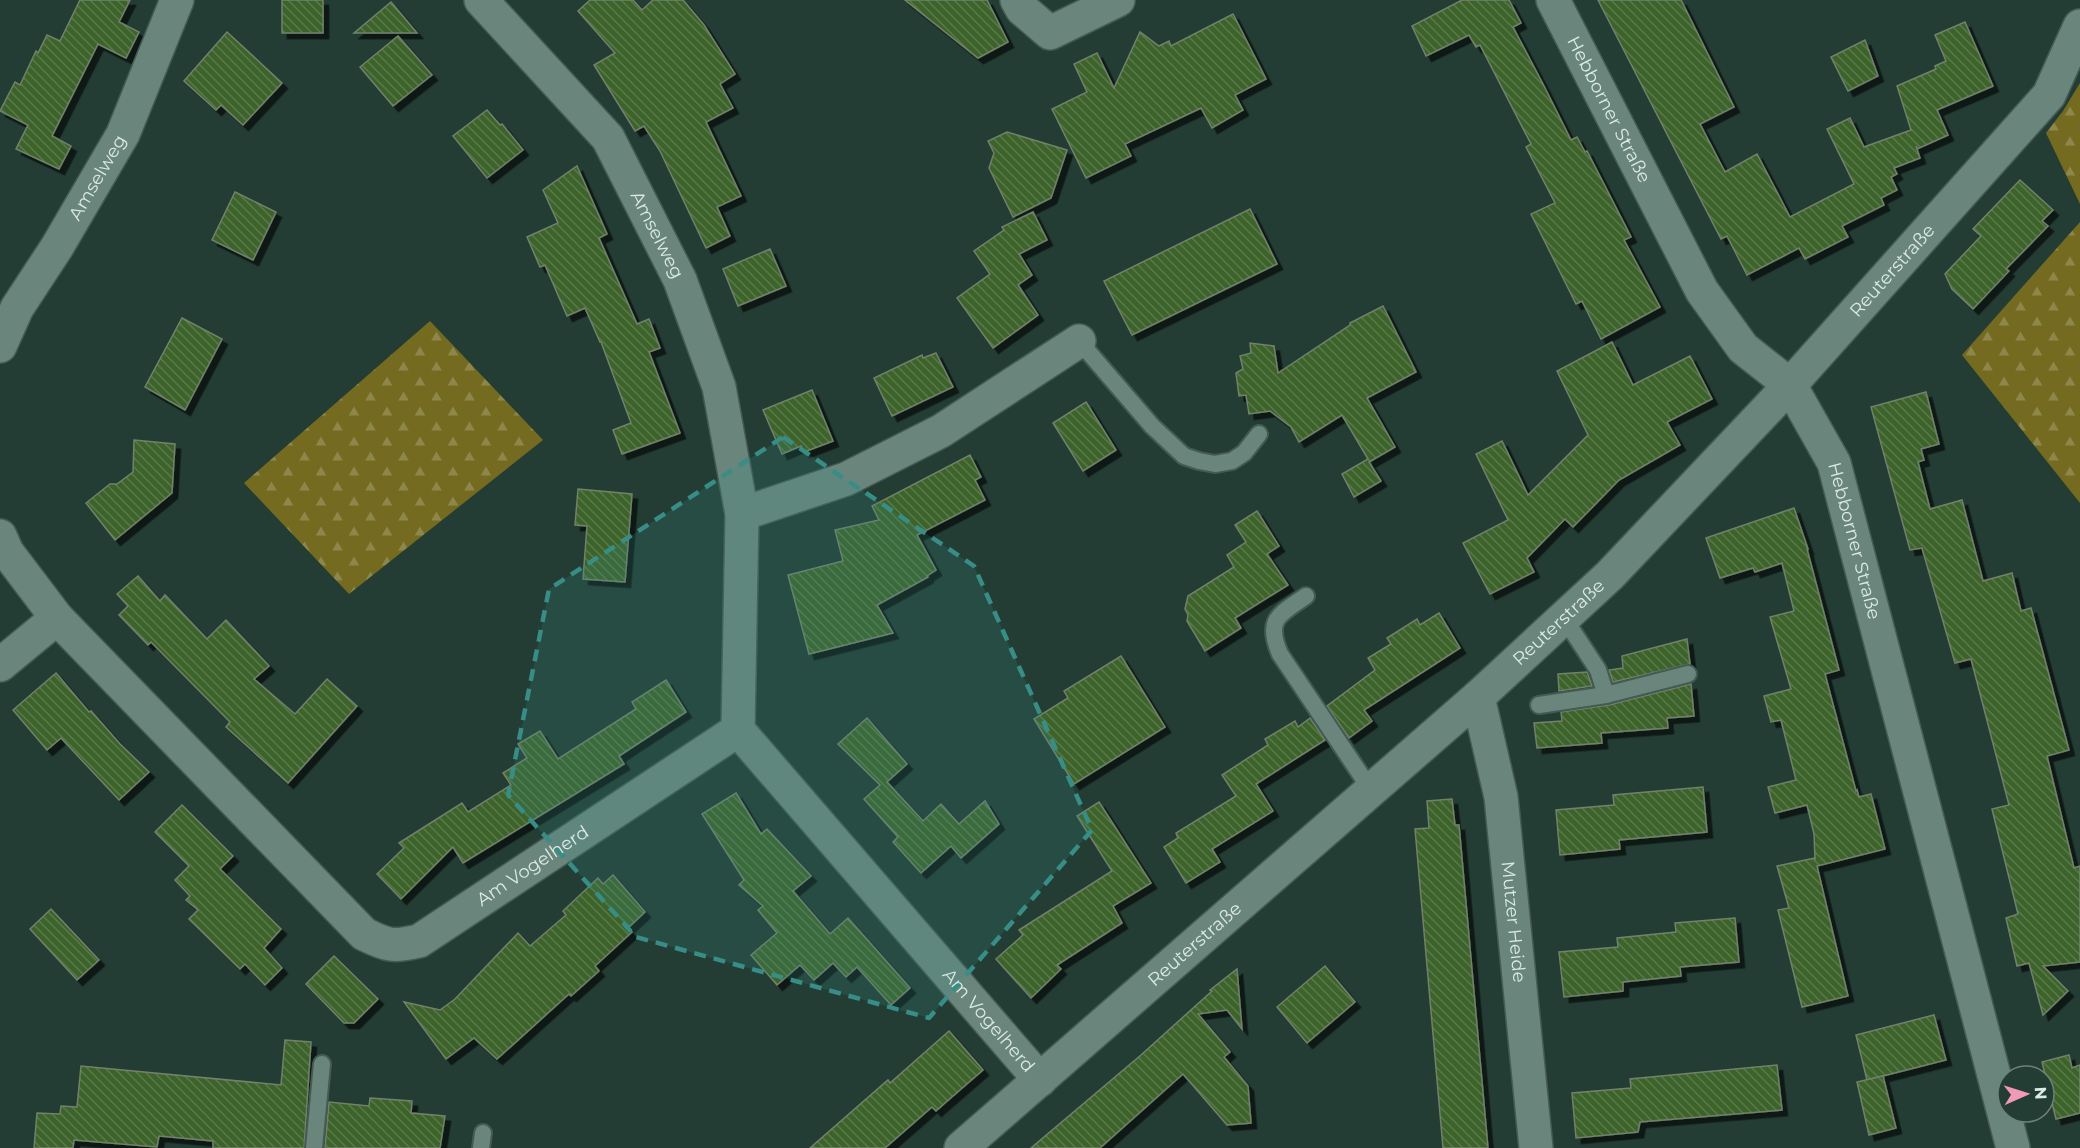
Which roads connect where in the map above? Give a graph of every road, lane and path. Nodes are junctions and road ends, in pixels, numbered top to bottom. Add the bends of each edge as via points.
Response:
1 (177, 0) edge
2 (481, 0) edge
3 (1017, 0) edge
4 (1118, 0) edge
5 (1553, 0) edge
6 (2080, 26) edge
7 (1079, 341) joint
8 (0, 346) edge
9 (1791, 385) junction
10 (1259, 434) dead end
11 (742, 514) junction
12 (0, 536) edge
13 (1306, 596) dead end
14 (57, 618) junction
15 (1564, 618) junction
16 (0, 665) edge
17 (1688, 674) dead end
18 (1605, 695) junction
19 (1478, 698) junction
20 (1539, 705) dead end
21 (738, 730) junction
22 (1371, 790) junction
23 (322, 1064) dead end
24 (1040, 1080) junction
25 (314, 1148) edge
26 (961, 1148) edge
27 (1536, 1148) edge
28 (2013, 1148) edge

1 - 8 street, Amselweg via 123,134 17,308
2 - 11 street, Amselweg via 608,138 680,280 719,387
3 - 4 street via 1050,33
5 - 9 street, Hebborner Straße via 1701,291 1743,348
6 - 9 street, Reuterstraße via 2049,95
7 - 10 lane via 1152,426 1184,456 1215,464 1232,461
7 - 11 street via 941,430 846,479
9 - 15 street, Reuterstraße
9 - 28 street, Hebborner Straße via 1834,463
11 - 21 street, Amselweg
12 - 14 street via 6,552
13 - 22 lane via 1279,615 1273,637 1280,654
14 - 16 street
14 - 21 street, Am Vogelherd via 364,934 396,947 419,941
15 - 18 lane via 1599,670
15 - 19 street, Reuterstraße
17 - 18 lane
18 - 20 lane
19 - 22 street, Reuterstraße
19 - 27 street, Mutzer Heide via 1502,797
21 - 24 street, Am Vogelherd
22 - 24 street, Reuterstraße
23 - 25 lane
24 - 26 street, Reuterstraße

